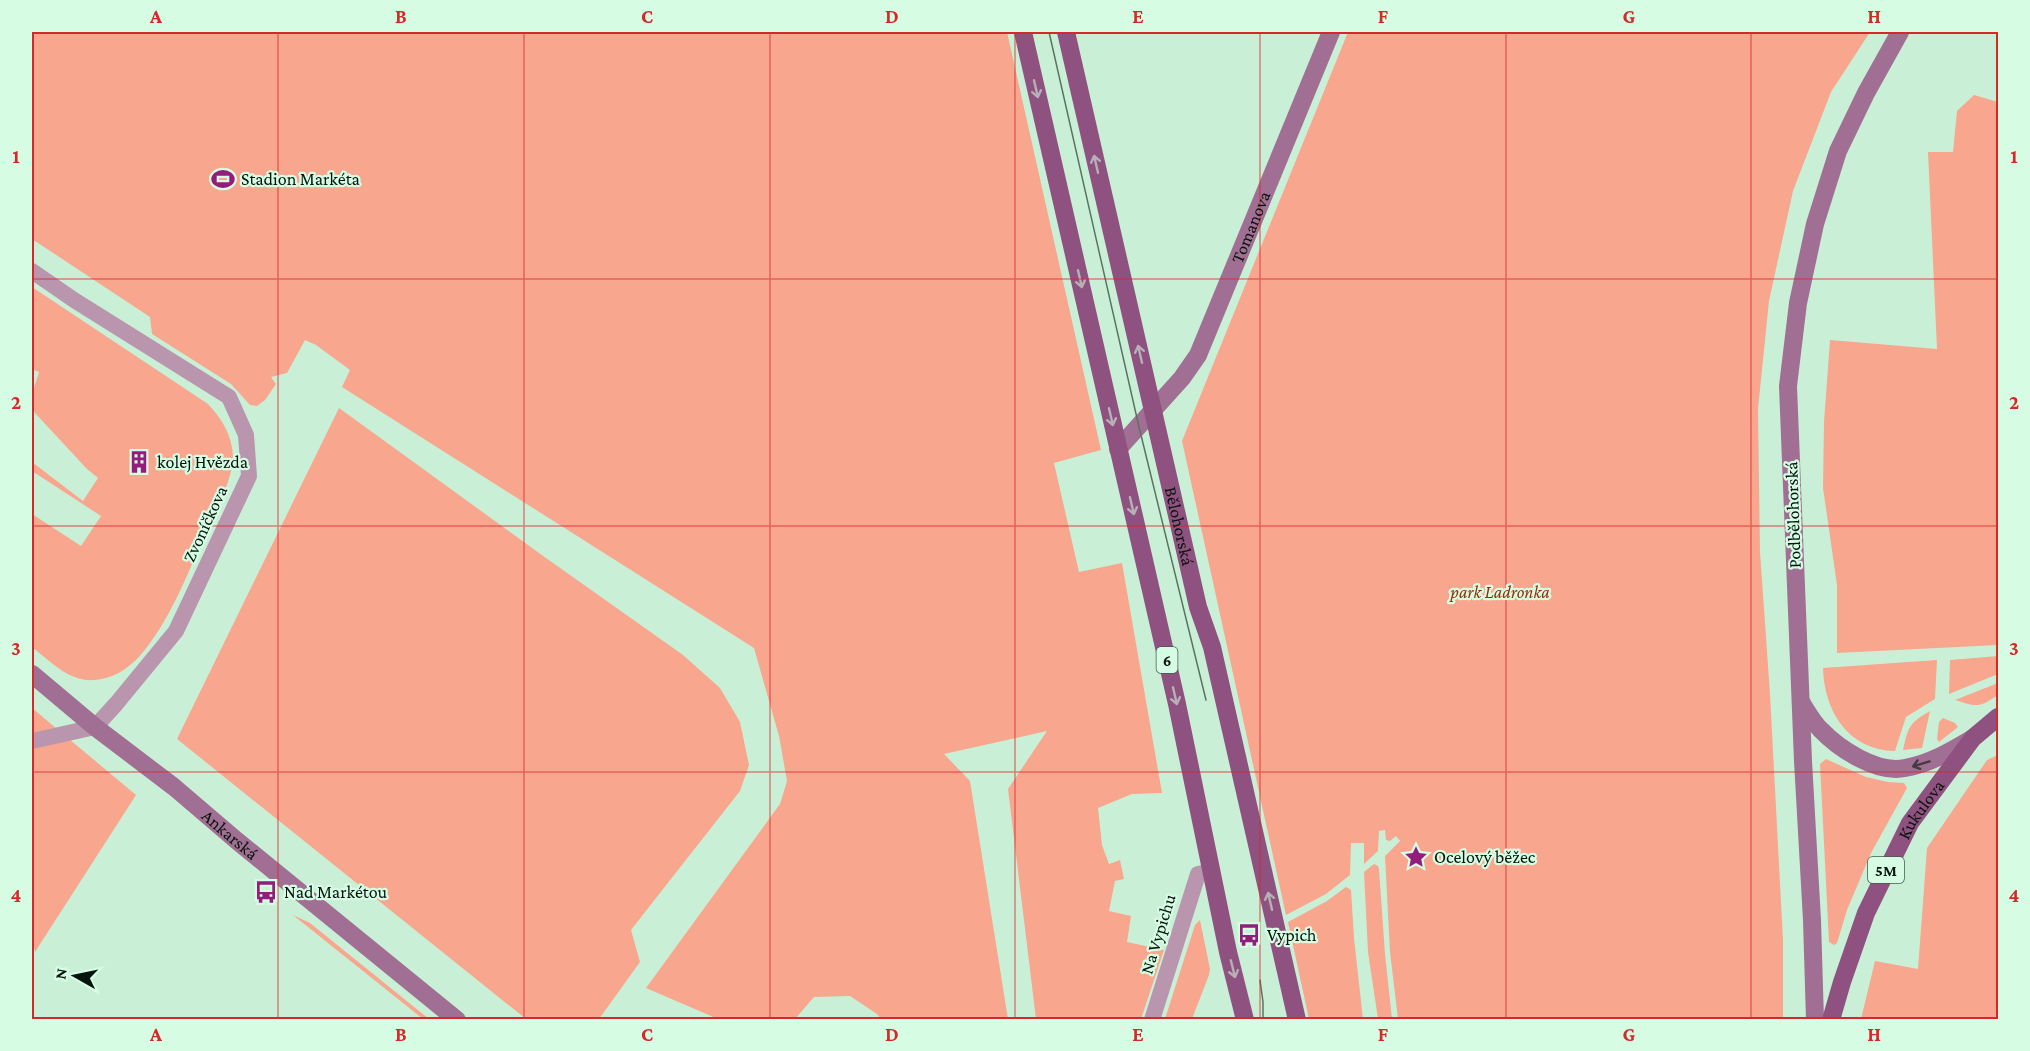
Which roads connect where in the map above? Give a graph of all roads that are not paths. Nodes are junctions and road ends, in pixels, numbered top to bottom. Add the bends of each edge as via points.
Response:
1 (1023, 32) edge
2 (1066, 32) edge
3 (1330, 32) edge
4 (1900, 32) edge
5 (32, 271) edge
6 (1153, 411) junction
7 (1118, 449) junction
8 (32, 674) edge
9 (1800, 702) junction
10 (1998, 717) edge
11 (95, 727) junction
12 (1973, 738) junction
13 (32, 741) edge
14 (1212, 871) junction
15 (457, 1020) edge
16 (1152, 1020) edge
17 (1245, 1020) edge
18 (1297, 1020) edge
19 (1815, 1020) edge
20 (1831, 1020) edge

1 -> 7 main road, 6
6 -> 2 main road, Bělohorská
3 - 6 street, Tomanova via 1198,355
4 - 9 street, Podbělohorská via 1838,151 1815,224 1798,303 1788,386
5 - 11 street, Zvoníčkova via 229,397 246,435 249,476 176,631
6 - 7 street, Tomanova
18 -> 6 main road, Bělohorská via 1212,647 1198,607
7 -> 14 main road, 6
8 - 11 street, Ankarská
12 -> 9 street via 1939,758 1903,769 1873,765 1845,750 1820,729
9 - 19 street, Podbělohorská
10 - 12 main road, Kukulova / 5M
11 - 13 street
11 - 15 street, Ankarská via 174,787
12 - 20 main road, Kukulova / 5M via 1910,824 1892,858 1866,913
14 - 16 street, Na Vypichu via 1198,874
14 -> 17 main road, 6

